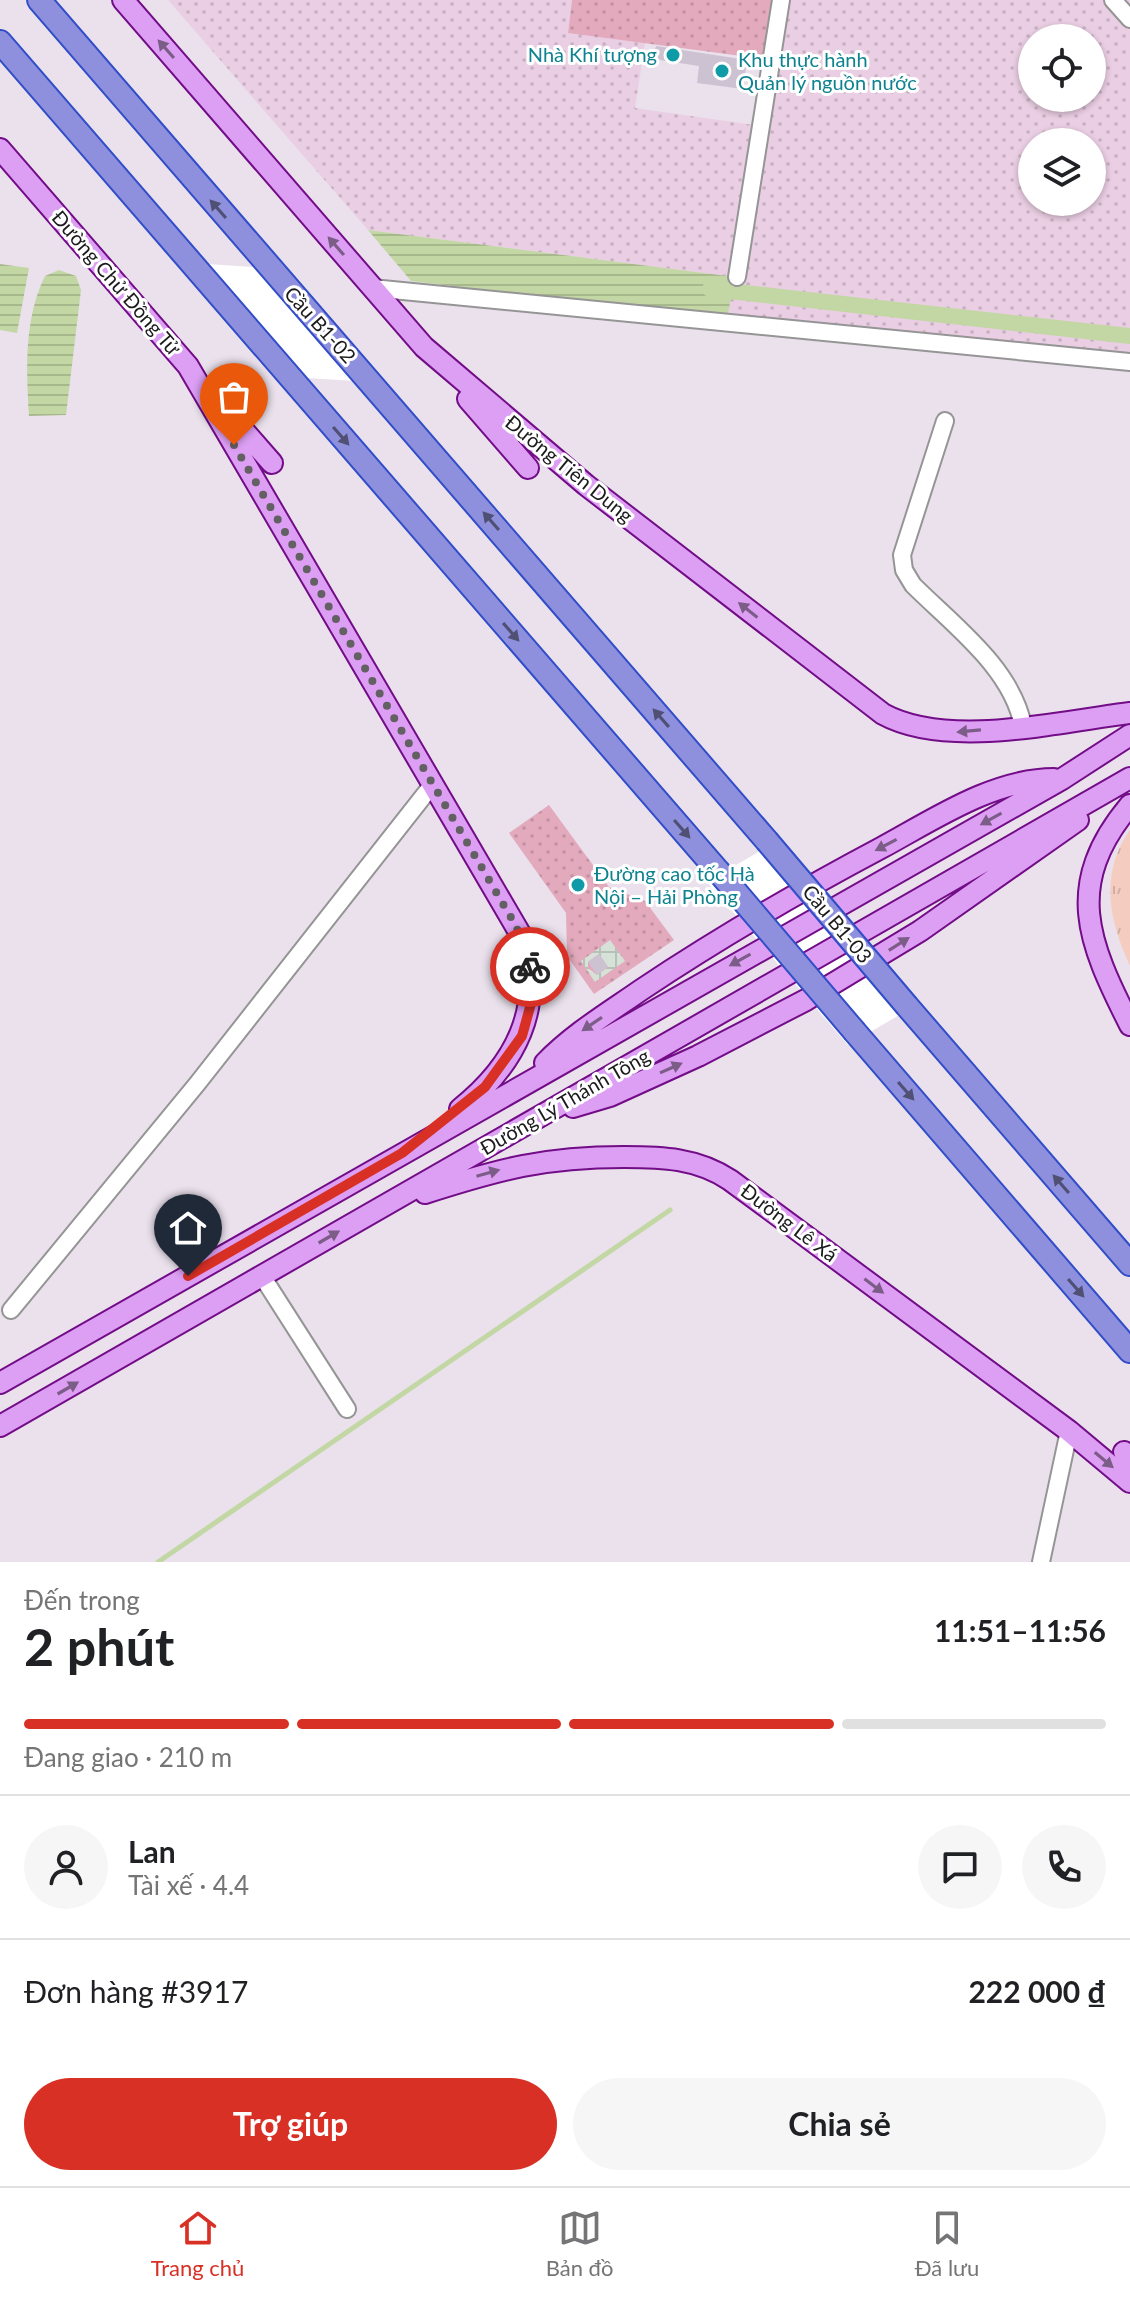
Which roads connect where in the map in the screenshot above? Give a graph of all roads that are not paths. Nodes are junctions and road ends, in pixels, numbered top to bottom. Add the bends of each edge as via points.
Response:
1 (39, 0) edge
2 (123, 0) edge
3 (781, 0) edge
4 (1113, 0) edge
5 (1130, 19) edge
6 (0, 42) edge
7 (0, 149) edge
8 (737, 277) dead end
9 (372, 288) junction
10 (424, 347) junction
11 (1130, 362) edge
12 (188, 366) junction
13 (945, 421) dead end
14 (272, 463) dead end
15 (528, 468) dead end
16 (1130, 713) edge
17 (1023, 726) junction
18 (1130, 735) edge
19 (1130, 778) edge
20 (1062, 779) junction
21 (433, 784) junction
22 (1102, 794) junction
23 (1130, 805) edge
24 (767, 841) joint
25 (1130, 1025) edge
26 (529, 1080) junction
27 (546, 1114) junction
28 (402, 1153) junction
29 (387, 1205) junction
30 (242, 1245) junction
31 (1130, 1264) edge
32 (262, 1276) junction
33 (11, 1310) dead end
34 (1130, 1351) edge
35 (0, 1383) edge
36 (347, 1409) dead end
37 (0, 1426) edge
38 (1069, 1431) junction
39 (1130, 1482) edge
40 (1041, 1562) edge

24 -> 1 highway, Cầu B1-02
9 -> 2 main road, Đường Tiên Dung
3 - 8 street
4 - 5 street
6 -> 34 highway, bridge
7 - 12 main road, Đường Chử Đồng Tử
9 - 10 main road, Đường Tiên Dung
9 - 11 street
10 - 15 main road
17 -> 10 main road, Đường Tiên Dung via 936,732 883,714 586,485
12 - 14 main road
12 - 21 main road, Đường Chử Đồng Tử
13 - 17 street via 902,555 904,570 993,667 1016,700
16 - 17 main road, Đường Tiên Dung
18 - 20 main road, Đường Lý Thánh Tông
19 - 22 main road, Đường Lý Thánh Tông
20 -> 26 main road, Đường Lý Thánh Tông
20 -> 26 main road via 1009,786 952,810 754,917 574,1036
21 - 28 main road, Đường Chử Đồng Tử via 522,937 532,1000 522,1036 501,1070
21 - 33 street
22 - 27 main road, Đường Lý Thánh Tông
27 -> 22 main road via 610,1096 806,1000 986,887 1072,826
23 - 25 main road via 1098,858 1089,912 1095,954
31 -> 24 highway, Cầu B1-03, bridge
26 - 28 main road, Đường Lý Thánh Tông
27 - 29 main road, Đường Lý Thánh Tông
28 - 30 main road, Đường Lý Thánh Tông
32 -> 29 main road, Đường Lý Thánh Tông
29 -> 38 main road, Đường Lê Xá via 501,1169 565,1157 660,1158 704,1166
30 - 32 main road
30 - 35 main road, Đường Lý Thánh Tông
32 - 36 street
37 -> 32 main road, Đường Lý Thánh Tông
38 -> 39 main road, Đường Lê Xá
38 - 40 street

